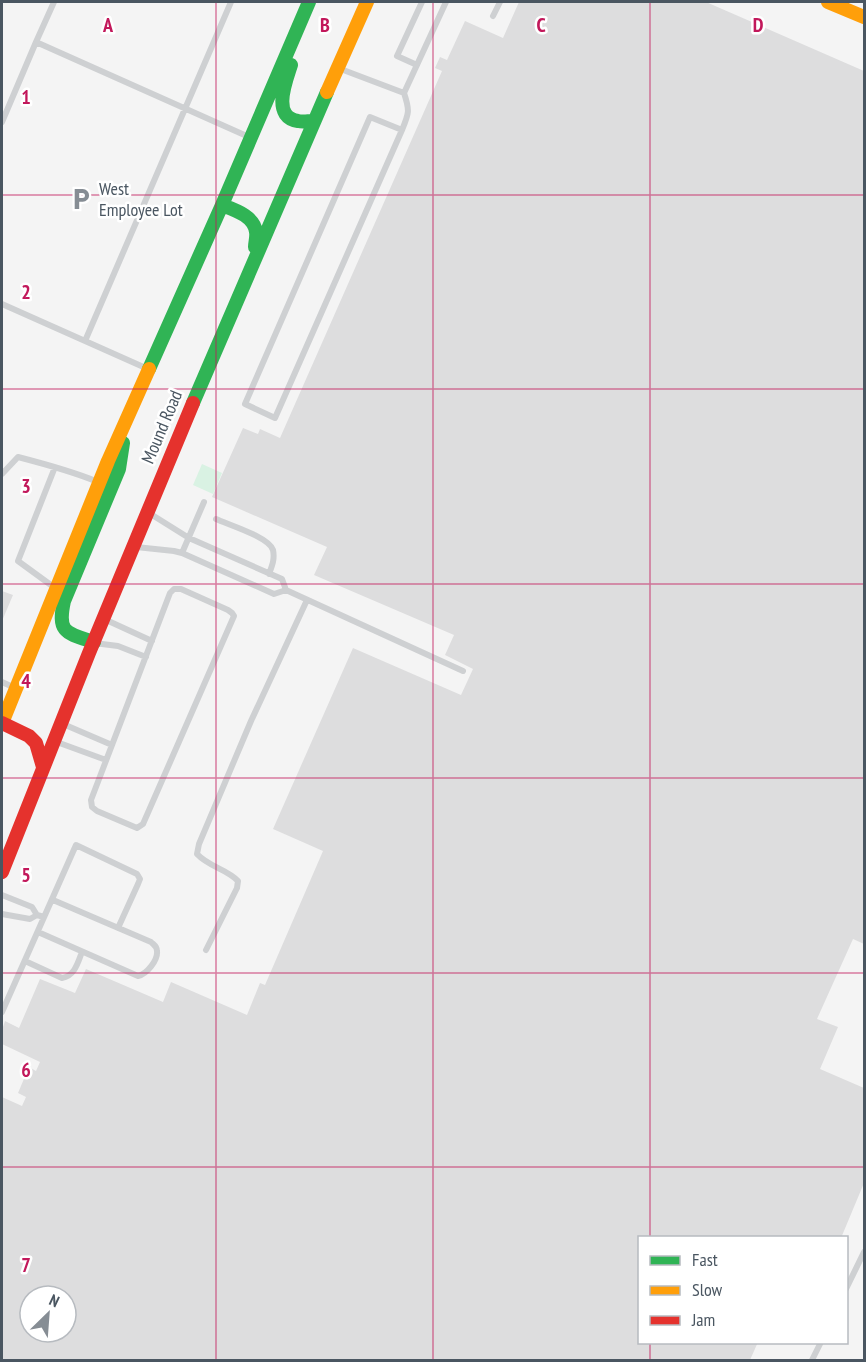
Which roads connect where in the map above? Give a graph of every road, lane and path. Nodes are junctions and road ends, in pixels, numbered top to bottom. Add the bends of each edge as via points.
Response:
1 (54, 2) edge
2 (231, 2) edge
3 (367, 2) edge
4 (422, 2) edge
5 (446, 2) edge
6 (500, 2) edge
7 (828, 2) edge
8 (308, 5) edge
9 (493, 16) dead end
10 (864, 17) edge
11 (36, 42) junction
12 (417, 65) junction
13 (337, 68) junction
14 (404, 93) junction
15 (185, 108) junction
16 (313, 121) junction
17 (2, 122) edge
18 (402, 130) junction
19 (251, 138) junction
20 (222, 205) junction
21 (255, 254) junction
22 (2, 304) edge
23 (85, 341) junction
24 (149, 369) junction
25 (127, 419) junction
26 (55, 467) junction
27 (2, 474) edge
28 (99, 483) junction
29 (204, 502) dead end
30 (146, 511) junction
31 (216, 519) dead end
32 (189, 538) junction
33 (132, 546) junction
34 (182, 553) junction
35 (252, 566) junction
36 (269, 573) junction
37 (246, 581) junction
38 (57, 590) junction
39 (286, 590) junction
40 (308, 600) junction
41 (103, 619) junction
42 (152, 641) junction
43 (94, 642) junction
44 (146, 657) junction
45 (463, 671) dead end
46 (2, 682) edge
47 (16, 688) junction
48 (2, 723) edge
49 (61, 723) junction
50 (53, 741) junction
51 (112, 745) junction
52 (106, 760) junction
53 (43, 767) junction
54 (2, 872) edge
55 (2, 895) edge
56 (52, 900) junction
57 (2, 914) edge
58 (41, 916) junction
59 (118, 928) junction
60 (38, 932) junction
61 (206, 950) dead end
62 (82, 952) junction
63 (25, 961) junction
64 (2, 1012) edge
65 (864, 1252) edge
66 (848, 1285) edge
67 (820, 1344) edge
68 (812, 1360) edge

1 - 11 lane
2 - 15 lane
3 - 13 main road, Mound Road
4 - 12 lane via 397,56
5 - 12 lane
6 - 9 lane
7 - 10 main road
8 - 16 main road via 282,105 288,117 302,123
8 - 19 main road, Mound Road
11 - 15 lane
11 - 17 lane
12 - 14 lane
13 - 14 lane
13 - 16 main road, Mound Road
14 - 18 lane via 409,114
15 - 19 lane
15 - 23 lane
16 - 21 main road, Mound Road
18 - 18 lane via 275,418 245,404 370,117
19 - 20 main road, Mound Road
20 - 21 main road via 250,219 256,230
20 - 24 main road, Mound Road
21 - 30 main road, Mound Road
22 - 23 lane
23 - 24 lane
24 - 25 main road, Mound Road
25 - 28 main road, Mound Road
25 - 43 main road via 119,470 60,619 71,634
26 - 27 lane via 18,458
26 - 28 lane
26 - 38 lane via 18,561
28 - 38 main road, Mound Road
29 - 32 lane
30 - 32 lane
30 - 33 main road, Mound Road
31 - 36 lane via 270,544 274,561
32 - 34 lane
32 - 35 lane
33 - 34 lane
33 - 41 main road, Mound Road
34 - 37 lane
35 - 36 lane
35 - 37 lane
36 - 39 lane via 282,579
37 - 39 lane via 274,594
38 - 47 main road, Mound Road
39 - 40 lane
40 - 45 lane
40 - 61 lane via 199,844 197,854 204,861 238,881
41 - 42 lane
41 - 43 main road, Mound Road
42 - 44 lane
42 - 52 lane via 174,589 228,610 234,616 140,827 92,807
43 - 44 lane
43 - 49 main road, Mound Road
44 - 51 lane
46 - 47 lane
47 - 48 main road, Mound Road
48 - 53 main road via 36,743
49 - 50 main road, Mound Road
49 - 51 lane
50 - 52 lane
50 - 53 main road, Mound Road
51 - 52 lane
53 - 54 main road, Mound Road
55 - 58 lane via 32,907
56 - 58 lane
56 - 59 lane
56 - 59 lane via 76,845 137,874 140,879
57 - 58 lane via 30,919
58 - 60 lane
59 - 62 lane via 156,946 158,952 143,975
60 - 62 lane
60 - 63 lane
62 - 63 lane via 66,978
63 - 64 lane
65 - 66 lane
67 - 68 lane

